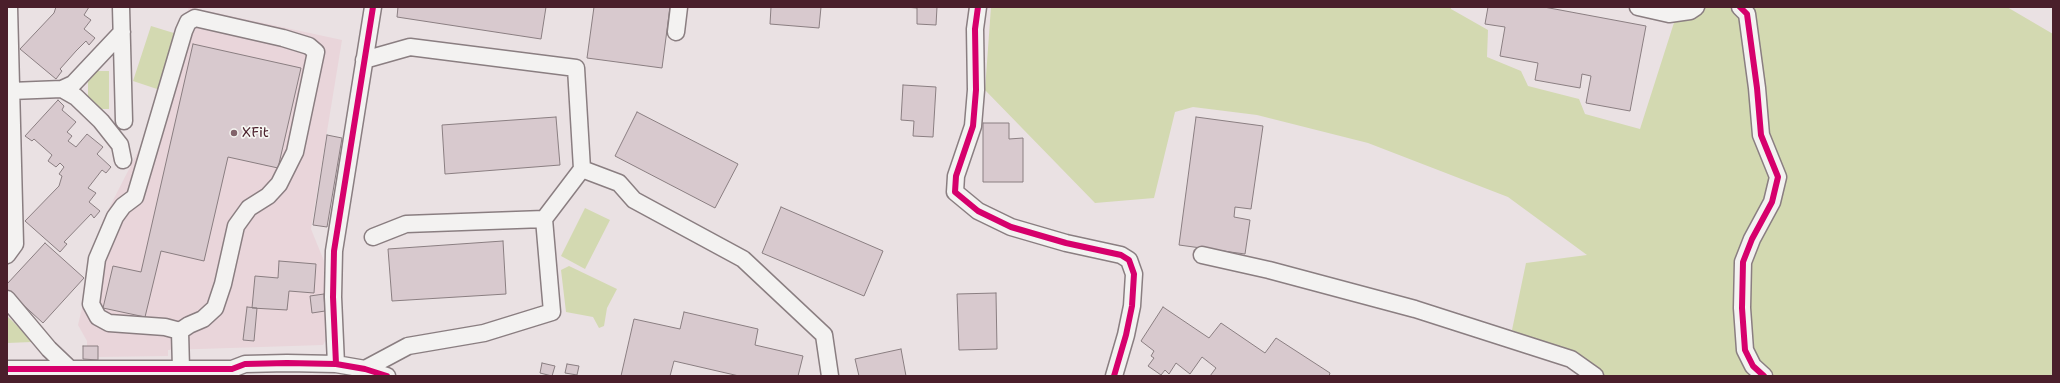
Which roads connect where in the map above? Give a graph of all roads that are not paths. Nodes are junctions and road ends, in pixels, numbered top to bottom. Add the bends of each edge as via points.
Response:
1 (8, 7) edge
2 (121, 7) edge
3 (373, 7) edge
4 (679, 7) edge
5 (978, 7) edge
6 (1638, 7) edge
7 (1696, 7) edge
8 (1740, 7) edge
9 (122, 32) junction
10 (676, 32) dead end
11 (364, 60) junction
12 (62, 89) junction
13 (11, 91) junction
14 (124, 121) dead end
15 (124, 160) dead end
16 (582, 169) junction
17 (544, 219) junction
18 (373, 237) dead end
19 (7, 255) edge
20 (1202, 256) dead end
21 (7, 300) edge
22 (180, 331) junction
23 (336, 364) junction
24 (7, 369) edge
25 (70, 369) junction
26 (181, 369) junction
27 (366, 369) junction
28 (164, 372) edge
29 (231, 372) edge
30 (387, 376) edge
31 (830, 376) edge
32 (1114, 376) edge
33 (1595, 376) edge
34 (1764, 376) edge

1 - 13 street
2 - 9 street
3 - 11 street
4 - 10 street
5 - 32 street via 975,29 976,90 973,126 956,176 955,192 978,211 1011,227 1121,255 1129,260 1134,274 1132,306
6 - 7 street via 1669,14 1690,11
8 - 34 street via 1747,14 1761,135 1778,177 1772,202 1743,262 1742,308 1745,350 1752,366
9 - 12 street via 73,84
9 - 14 street
11 - 16 street via 410,47 576,68
11 - 23 street via 334,251
12 - 13 street
12 - 15 street via 76,97 101,121 120,145
13 - 19 street via 15,244
16 - 17 street
16 - 31 street via 620,183 634,200 743,259 824,335
17 - 18 street via 406,224
17 - 27 street via 552,312 484,333 408,346
20 - 33 street via 1269,270 1415,309 1571,358
21 - 25 street via 49,349
22 - 22 street via 189,324 203,319 215,308 236,226 249,208 268,196 279,184 295,152 316,52 309,46 283,38 195,18 188,22 184,31 135,197 123,206 115,217 97,260 91,304 98,317 109,323 165,327
22 - 26 street
23 - 27 street
23 - 29 street via 245,364
24 - 25 street
25 - 28 street
26 - 28 street
26 - 29 street
27 - 30 street

